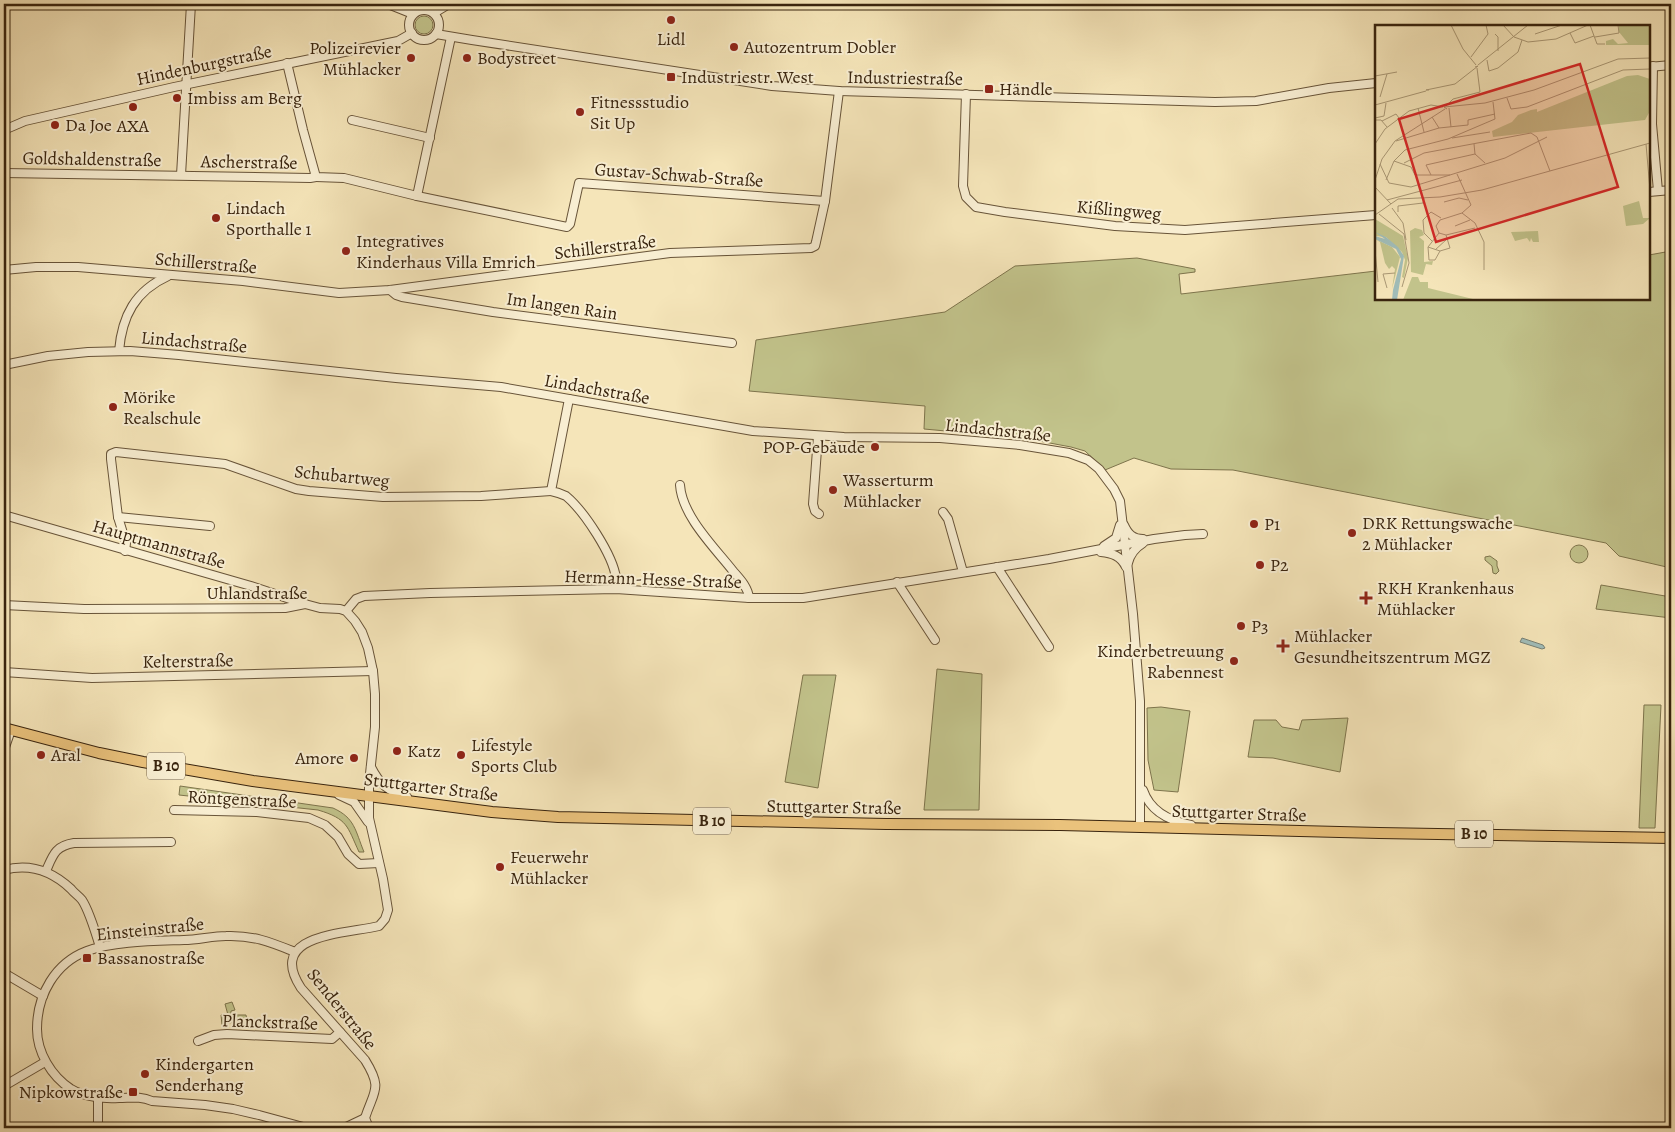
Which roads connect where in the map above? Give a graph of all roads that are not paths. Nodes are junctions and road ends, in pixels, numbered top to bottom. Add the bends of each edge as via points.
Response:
1 (191, 4) edge
2 (388, 4) edge
3 (449, 4) edge
4 (434, 13) junction
5 (413, 14) junction
6 (412, 34) junction
7 (436, 34) junction
8 (451, 37) junction
9 (287, 63) junction
10 (1651, 66) edge
11 (1671, 66) edge
12 (1375, 83) edge
13 (186, 84) junction
14 (840, 91) junction
15 (966, 94) junction
16 (352, 120) dead end
17 (4, 130) edge
18 (430, 138) junction
19 (4, 174) edge
20 (181, 175) junction
21 (316, 177) junction
22 (1671, 190) edge
23 (1650, 192) edge
24 (1658, 192) junction
25 (417, 196) junction
26 (825, 201) junction
27 (1375, 215) edge
28 (4, 270) edge
29 (169, 275) junction
30 (390, 290) junction
31 (732, 343) dead end
32 (119, 351) junction
33 (4, 365) edge
34 (569, 399) junction
35 (818, 436) junction
36 (680, 485) dead end
37 (551, 491) junction
38 (943, 512) dead end
39 (819, 514) dead end
40 (4, 515) edge
41 (1121, 516) junction
42 (118, 517) junction
43 (210, 526) dead end
44 (1203, 534) dead end
45 (1154, 539) junction
46 (1124, 545) junction
47 (125, 551) junction
48 (1089, 552) junction
49 (997, 567) junction
50 (1127, 569) junction
51 (963, 572) junction
52 (897, 582) junction
53 (616, 589) junction
54 (749, 598) junction
55 (305, 604) junction
56 (4, 605) edge
57 (346, 611) junction
58 (935, 640) dead end
59 (1050, 647) dead end
60 (373, 671) junction
61 (4, 672) edge
62 (7, 729) edge
63 (4, 750) edge
64 (371, 766) junction
65 (1141, 783) junction
66 (324, 790) junction
67 (368, 796) junction
68 (423, 803) junction
69 (174, 810) dead end
70 (370, 824) junction
71 (1140, 826) junction
72 (1211, 828) junction
73 (1671, 838) edge
74 (171, 842) dead end
75 (379, 862) junction
76 (4, 870) edge
77 (46, 871) junction
78 (100, 947) junction
79 (295, 952) junction
80 (4, 973) edge
81 (43, 996) junction
82 (340, 1032) junction
83 (198, 1041) dead end
84 (46, 1062) junction
85 (4, 1086) edge
86 (98, 1097) junction
87 (365, 1118) junction
88 (98, 1128) edge
89 (307, 1128) edge
90 (344, 1128) edge
91 (369, 1128) edge

1 - 13 street
2 - 5 street
3 - 4 street
4 - 5 street via 421,10
4 - 7 street via 439,21
5 - 6 street via 409,26
6 - 7 street via 424,40
6 - 9 street, Hindenburgstraße via 398,41
7 - 8 street, Industriestraße
8 - 14 street, Industriestraße via 772,86
8 - 18 street
9 - 13 street, Hindenburgstraße
9 - 21 street
10 - 11 street
10 - 24 street
12 - 15 street, Industriestraße via 1256,101
13 - 17 street, Hindenburgstraße via 25,121
13 - 20 street
14 - 15 street, Industriestraße
14 - 26 street, Schillerstraße
15 - 27 street, Kißlingweg via 963,186 966,198 976,206 1116,226 1184,230
16 - 18 street
18 - 25 street
19 - 20 street, Goldshaldenstraße
20 - 21 street, Ascherstraße
21 - 25 street, Ascherstraße via 344,178
22 - 24 street
23 - 24 street
25 - 26 street, Gustav-Schwab-Straße via 567,227 578,183
26 - 30 street, Schillerstraße via 815,246 811,248 670,253
28 - 29 street, Schillerstraße via 78,268
29 - 30 street, Schillerstraße via 339,292
29 - 32 street via 138,297 128,312
30 - 31 street, Im langen Rain via 402,297 493,312
32 - 33 street, Lindachstraße via 48,356
32 - 34 street, Lindachstraße via 501,387
34 - 35 street, Lindachstraße via 738,429
34 - 37 street
35 - 39 street via 813,504
35 - 41 street, Lindachstraße via 940,438 1069,453 1083,457 1099,469 1114,489 1120,502
36 - 54 street via 682,500 690,514 747,589
37 - 42 street, Schubartweg via 383,497 309,491 225,464 116,452 111,459
37 - 53 street via 565,496 599,538 616,577
38 - 51 street via 948,519
40 - 47 street, Hauptmannstraße
41 - 45 street via 1133,537
41 - 46 street, Lindachstraße
41 - 48 street via 1116,538
42 - 43 street
42 - 47 street, Schubartweg via 126,542
44 - 45 street, Hermann-Hesse-Straße
45 - 46 street, Hermann-Hesse-Straße
45 - 50 street, Hermann-Hesse-Straße via 1141,544 1130,555
46 - 48 street, Hermann-Hesse-Straße
46 - 50 street
47 - 55 street, Hauptmannstraße
48 - 49 street, Hermann-Hesse-Straße
48 - 50 street, Hermann-Hesse-Straße via 1116,555
49 - 51 street, Hermann-Hesse-Straße
49 - 59 street
50 - 65 street via 1140,701
51 - 52 street, Hermann-Hesse-Straße
52 - 54 street, Hermann-Hesse-Straße via 803,598
52 - 58 street
53 - 54 street, Hermann-Hesse-Straße
53 - 57 street, Hermann-Hesse-Straße via 364,596 356,599
55 - 56 street, Uhlandstraße via 285,608 84,609
55 - 57 street, Uhlandstraße
57 - 60 street via 362,632
60 - 61 street, Kelterstraße via 92,678
60 - 64 street via 376,711
62 - 63 street
62 - 66 main road, Stuttgarter Straße / B 10 via 143,762
64 - 67 street
64 - 68 street via 387,789
65 - 71 street
65 - 72 street via 1146,799 1159,812 1181,823
66 - 67 main road, Stuttgarter Straße / B 10
66 - 70 street, Senderstraße via 354,802
67 - 68 main road, Stuttgarter Straße / B 10
67 - 70 street, Senderstraße
68 - 71 main road, Stuttgarter Straße / B 10 via 521,815 590,818
69 - 75 street, Röntgenstraße via 257,812 309,818 325,825 360,864
70 - 75 street, Senderstraße
71 - 72 main road, Stuttgarter Straße / B 10
72 - 73 main road, Stuttgarter Straße / B 10
74 - 77 street via 63,845 55,852
75 - 79 street, Senderstraße via 388,902 383,923 311,940
76 - 77 street via 30,868
77 - 78 street via 82,900
78 - 79 street, Einsteinstraße via 226,936 255,937
78 - 81 street, Einsteinstraße via 86,951 65,964 50,980
79 - 82 street, Senderstraße via 292,969 297,981
80 - 81 street
81 - 84 street, Einsteinstraße via 37,1016 37,1034
82 - 83 street, Planckstraße via 332,1039 227,1034
82 - 87 street, Senderstraße via 365,1060 374,1078 374,1096
84 - 85 street
84 - 86 street, Einsteinstraße via 72,1089
86 - 88 street
86 - 89 street, Einsteinstraße via 127,1096 205,1105
87 - 90 street
87 - 91 street

